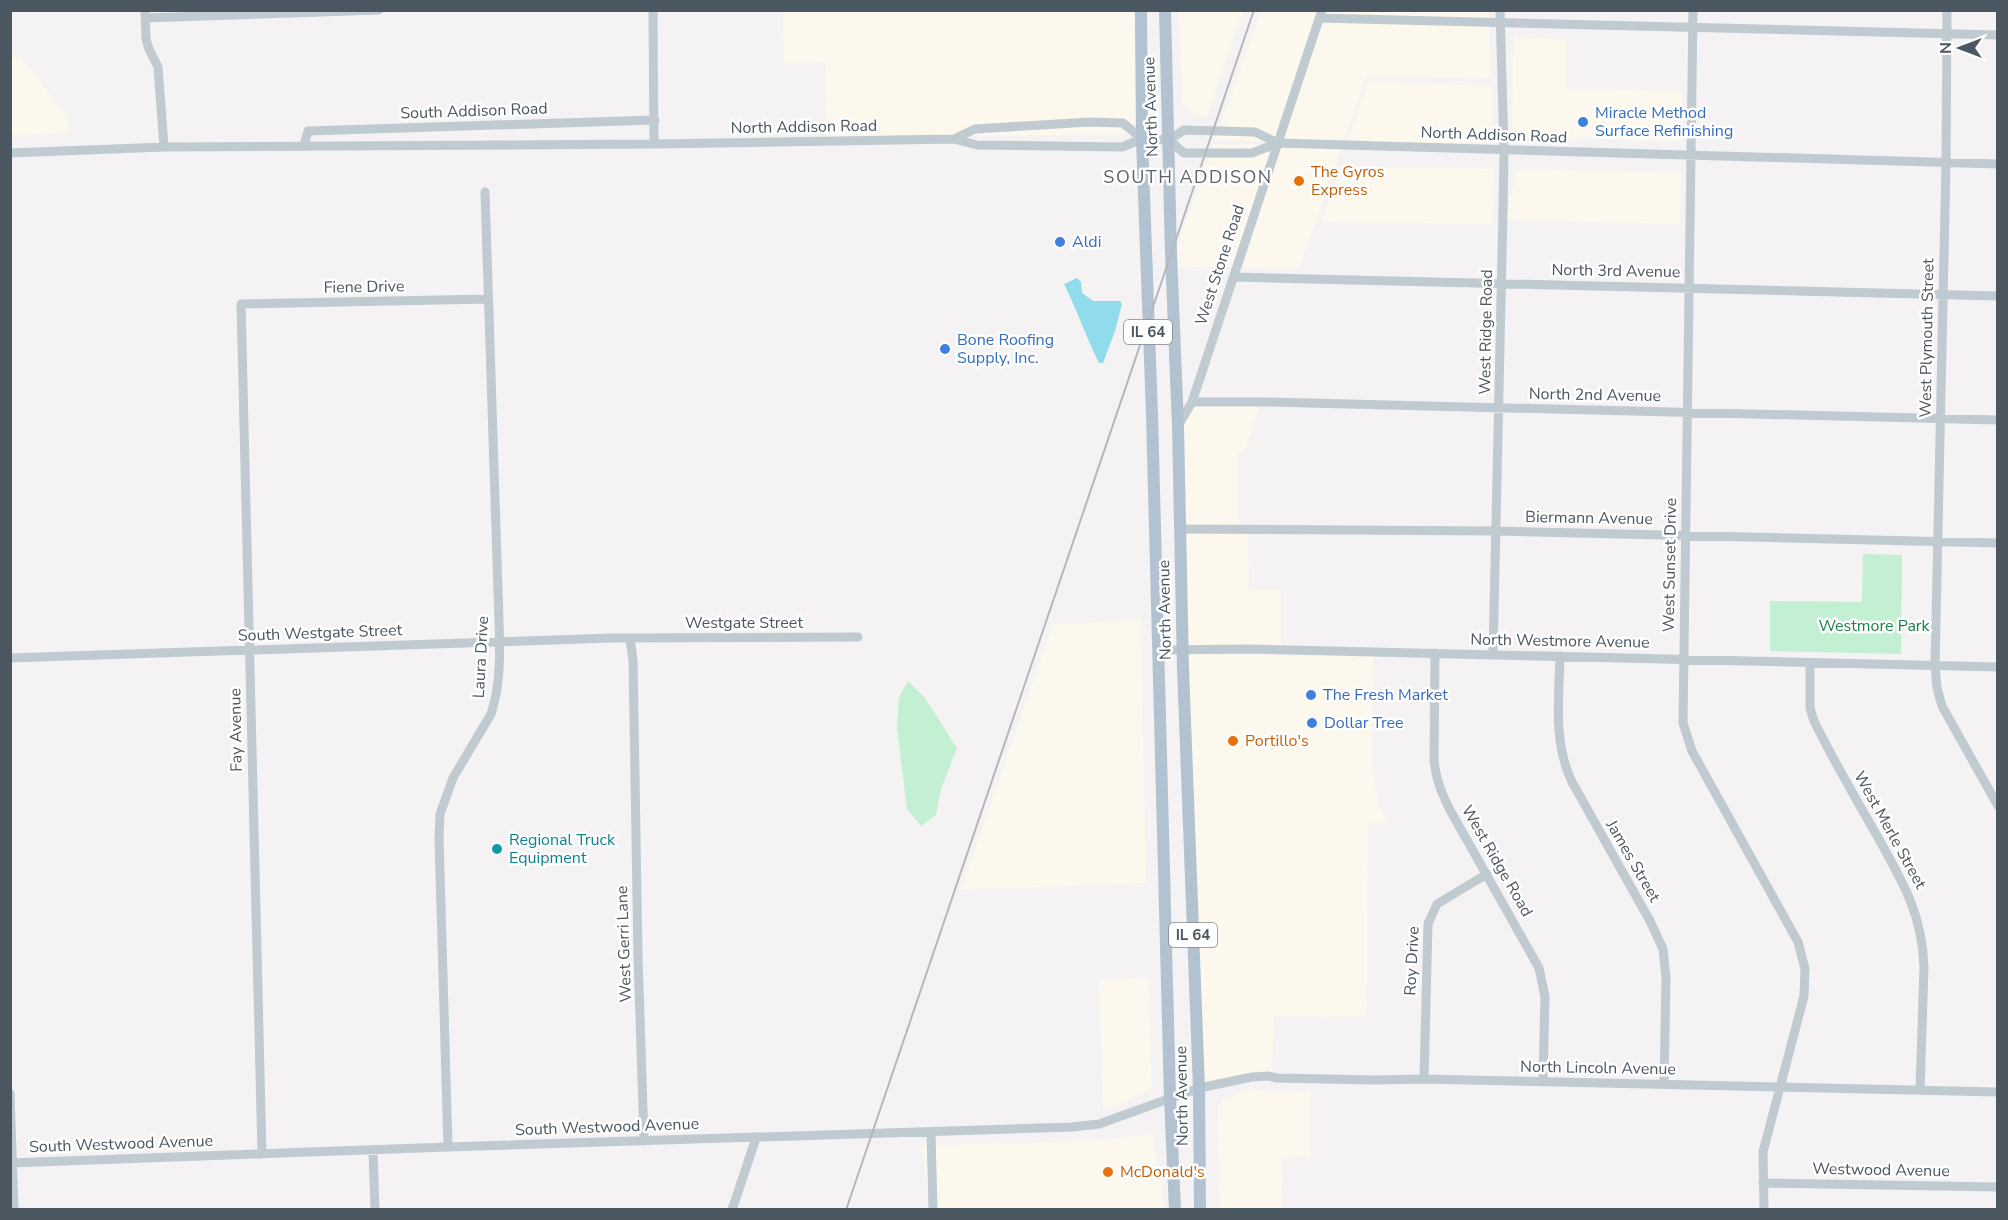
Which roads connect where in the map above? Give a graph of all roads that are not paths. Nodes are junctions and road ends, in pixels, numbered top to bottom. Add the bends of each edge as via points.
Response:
1 (379, 10) edge
2 (653, 10) edge
3 (1141, 10) edge
4 (1164, 10) edge
5 (1500, 10) edge
6 (1693, 10) edge
7 (1947, 10) edge
8 (145, 14) edge
9 (1321, 14) edge
10 (1500, 23) junction
11 (1693, 27) junction
12 (1947, 33) junction
13 (1998, 35) edge
14 (655, 120) junction
15 (1142, 138) junction
16 (954, 139) junction
17 (1169, 140) junction
18 (1278, 143) junction
19 (654, 144) junction
20 (304, 146) junction
21 (164, 147) junction
22 (1504, 150) junction
23 (10, 153) edge
24 (1692, 154) junction
25 (1946, 164) junction
26 (1998, 164) edge
27 (485, 192) dead end
28 (1233, 277) junction
29 (1502, 283) junction
30 (1690, 288) junction
31 (1943, 295) junction
32 (1998, 296) edge
33 (488, 299) junction
34 (241, 304) joint
35 (1192, 402) junction
36 (1499, 408) junction
37 (1688, 412) junction
38 (1940, 418) junction
39 (1998, 420) edge
40 (1178, 426) junction
41 (1180, 529) junction
42 (1496, 531) junction
43 (1686, 536) junction
44 (1938, 541) junction
45 (1998, 543) edge
46 (858, 637) dead end
47 (630, 639) junction
48 (500, 642) junction
49 (1158, 650) junction
50 (1183, 650) junction
51 (249, 651) junction
52 (1435, 653) junction
53 (1493, 655) junction
54 (1560, 656) junction
55 (10, 658) edge
56 (1684, 659) junction
57 (1810, 663) junction
58 (1935, 666) junction
59 (1998, 667) edge
60 (1998, 806) edge
61 (1487, 874) junction
62 (1424, 1079) junction
63 (1543, 1081) junction
64 (1664, 1084) junction
65 (1781, 1087) junction
66 (1199, 1088) junction
67 (1920, 1090) junction
68 (1998, 1092) edge
69 (10, 1093) edge
70 (1170, 1098) junction
71 (931, 1132) junction
72 (756, 1138) junction
73 (644, 1142) junction
74 (448, 1147) junction
75 (373, 1150) junction
76 (262, 1154) junction
77 (12, 1163) edge
78 (1763, 1183) junction
79 (1998, 1187) edge
80 (14, 1209) edge
81 (375, 1209) edge
82 (732, 1209) edge
83 (933, 1209) edge
84 (1175, 1209) edge
85 (1200, 1209) edge
86 (1764, 1209) edge

1 - 8 street
2 - 14 street
3 - 15 main road, North Avenue / IL 64
4 - 17 main road, North Avenue / IL 64
5 - 10 street, West Ridge Road
6 - 11 street, West Sunset Drive
7 - 12 street, West Plymouth Street
8 - 21 street via 146,39 159,67
9 - 10 street
9 - 18 street, West Stone Road
10 - 11 street
10 - 22 street, West Ridge Road
11 - 12 street
11 - 24 street, West Sunset Drive
12 - 13 street
12 - 25 street, West Plymouth Street
14 - 19 street
14 - 20 street, South Addison Road via 308,131
15 - 16 street, North Addison Road via 1122,147 977,146
15 - 16 street, North Addison Road via 1123,123 1078,123 975,129
15 - 17 street, North Addison Road
15 - 49 main road, North Avenue / IL 64
16 - 19 street, North Addison Road
17 - 18 street, North Addison Road via 1185,130 1213,130 1255,132
17 - 18 street, North Addison Road via 1184,153 1252,153
17 - 40 main road, North Avenue / IL 64
18 - 22 street, North Addison Road
18 - 28 street, West Stone Road
19 - 20 street, South Addison Road
20 - 21 street, South Addison Road
21 - 23 street, South Addison Road
22 - 24 street, North Addison Road
22 - 29 street, West Ridge Road
24 - 25 street, North Addison Road
24 - 30 street, West Sunset Drive
25 - 26 street, North Addison Road
25 - 31 street, West Plymouth Street
27 - 33 street, Laura Drive
28 - 29 street, North 3rd Avenue
28 - 35 street, West Stone Road
29 - 30 street, North 3rd Avenue
29 - 36 street, West Ridge Road
30 - 31 street, North 3rd Avenue
30 - 37 street, West Sunset Drive
31 - 32 street, North 3rd Avenue
31 - 38 street, West Plymouth Street
33 - 34 street, Fiene Drive
33 - 48 street, Laura Drive
34 - 51 street, Fay Avenue
35 - 36 street, North 2nd Avenue
35 - 40 street, West Stone Road
36 - 37 street, North 2nd Avenue
36 - 42 street, West Ridge Road
37 - 38 street, North 2nd Avenue
37 - 43 street, West Sunset Drive
38 - 39 street, North 2nd Avenue
38 - 44 street, West Plymouth Street
40 - 41 main road, North Avenue / IL 64
41 - 42 street, Biermann Avenue
41 - 50 main road, North Avenue / IL 64
42 - 43 street, Biermann Avenue
42 - 53 street, West Ridge Road
43 - 44 street, Biermann Avenue
43 - 56 street, West Sunset Drive
44 - 45 street, Biermann Avenue
44 - 58 street, West Plymouth Street
46 - 47 street, Westgate Street
47 - 48 street, South Westgate Street
47 - 73 street, West Gerri Lane
48 - 51 street, South Westgate Street
48 - 74 street, Laura Drive via 491,714 453,778 440,814
49 - 50 street, North Westmore Avenue
49 - 70 main road, North Avenue / IL 64
50 - 52 street, North Westmore Avenue
50 - 66 main road, North Avenue / IL 64
51 - 55 street, South Westgate Street
51 - 76 street, Fay Avenue
52 - 53 street, North Westmore Avenue
52 - 61 street, West Ridge Road via 1436,777
53 - 54 street, North Westmore Avenue
54 - 56 street, North Westmore Avenue
54 - 64 street, James Street via 1559,734 1564,766 1662,949 1666,978
56 - 57 street, North Westmore Avenue
56 - 65 street, West Sunset Drive via 1682,716 1688,742 1790,925 1803,959 1804,996
57 - 58 street, North Westmore Avenue
57 - 67 street, West Merle Street via 1810,708 1814,721 1903,882 1918,921 1924,967
58 - 59 street, North Westmore Avenue
58 - 60 street, West Plymouth Street via 1942,706
61 - 62 street, Roy Drive via 1437,904 1428,924
61 - 63 street, West Ridge Road via 1541,975 1545,997
62 - 63 street, North Lincoln Avenue
62 - 66 street, North Lincoln Avenue via 1263,1076
63 - 64 street, North Lincoln Avenue
64 - 65 street, North Lincoln Avenue
65 - 67 street, North Lincoln Avenue
65 - 78 street, West Sunset Drive via 1763,1152
66 - 70 street, South Westwood Avenue
66 - 85 main road, North Avenue / IL 64
67 - 68 street, North Lincoln Avenue
69 - 77 street
70 - 71 street, South Westwood Avenue via 1099,1124
70 - 84 main road, North Avenue / IL 64
71 - 72 street, South Westwood Avenue
71 - 83 street
72 - 73 street, South Westwood Avenue
72 - 82 street
73 - 74 street, South Westwood Avenue
74 - 75 street, South Westwood Avenue
75 - 76 street, South Westwood Avenue
75 - 81 street
76 - 77 street, South Westwood Avenue
77 - 80 street
78 - 79 street, Westwood Avenue
78 - 86 street, West Sunset Drive

